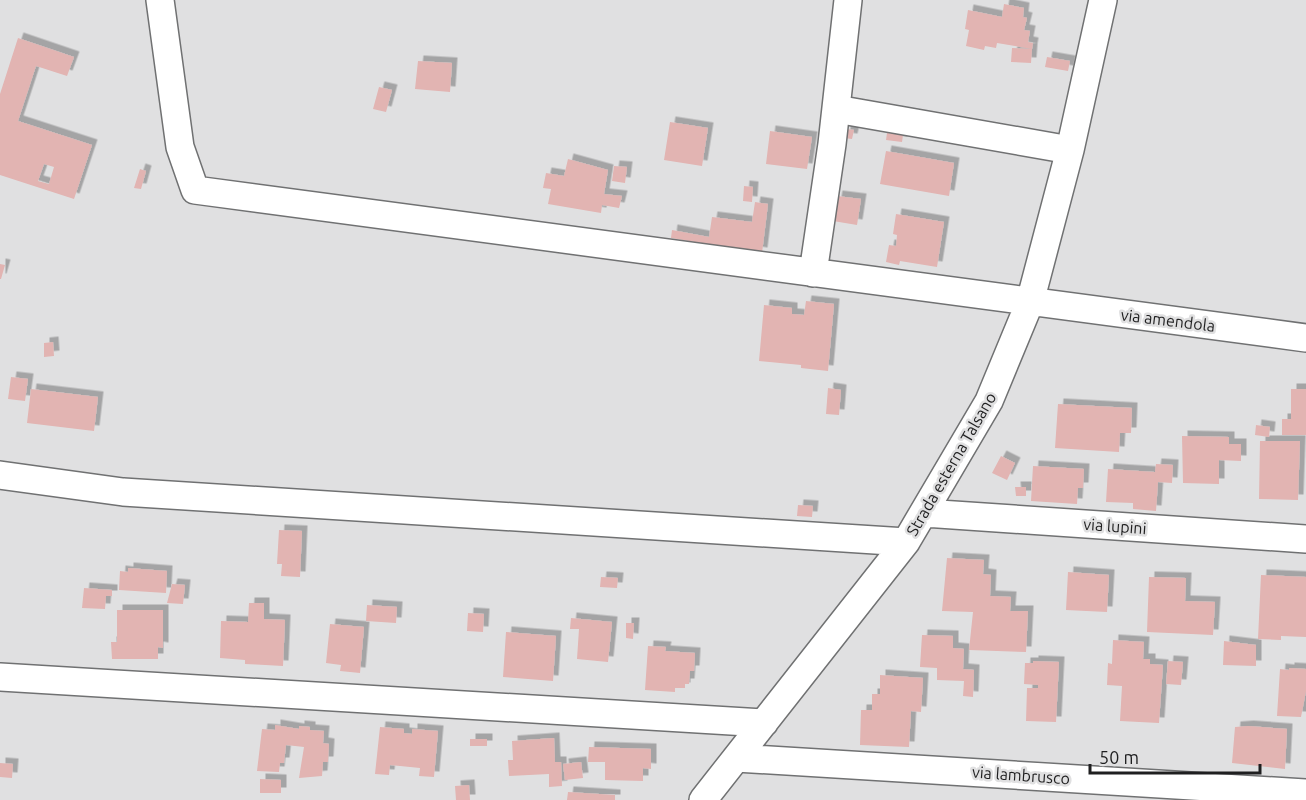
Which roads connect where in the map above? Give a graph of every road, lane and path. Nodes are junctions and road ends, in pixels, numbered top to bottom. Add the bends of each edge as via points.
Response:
1 (160, 0) edge
2 (848, 0) edge
3 (1103, 0) edge
4 (837, 109) junction
5 (1070, 150) junction
6 (813, 273) junction
7 (1030, 302) junction
8 (1306, 338) edge
9 (0, 476) edge
10 (924, 513) junction
11 (1306, 539) edge
12 (906, 542) junction
13 (0, 678) edge
14 (764, 723) junction
15 (736, 758) junction
16 (1306, 793) edge
17 (703, 800) edge

1 - 6 street, via amendola via 180,147 195,190
2 - 4 street
3 - 5 street, Strada esterna Talsano
4 - 5 street
4 - 6 street
5 - 7 street, Strada esterna Talsano
6 - 7 street, via amendola
7 - 8 street, via amendola
7 - 10 street, Strada esterna Talsano via 989,401
9 - 12 street via 123,492
10 - 11 street, via lupini
10 - 12 street, Strada esterna Talsano
12 - 14 street, Strada esterna Talsano
13 - 14 street
14 - 15 street, Strada esterna Talsano
15 - 16 street, via lambrusco
15 - 17 street, Strada esterna Talsano

